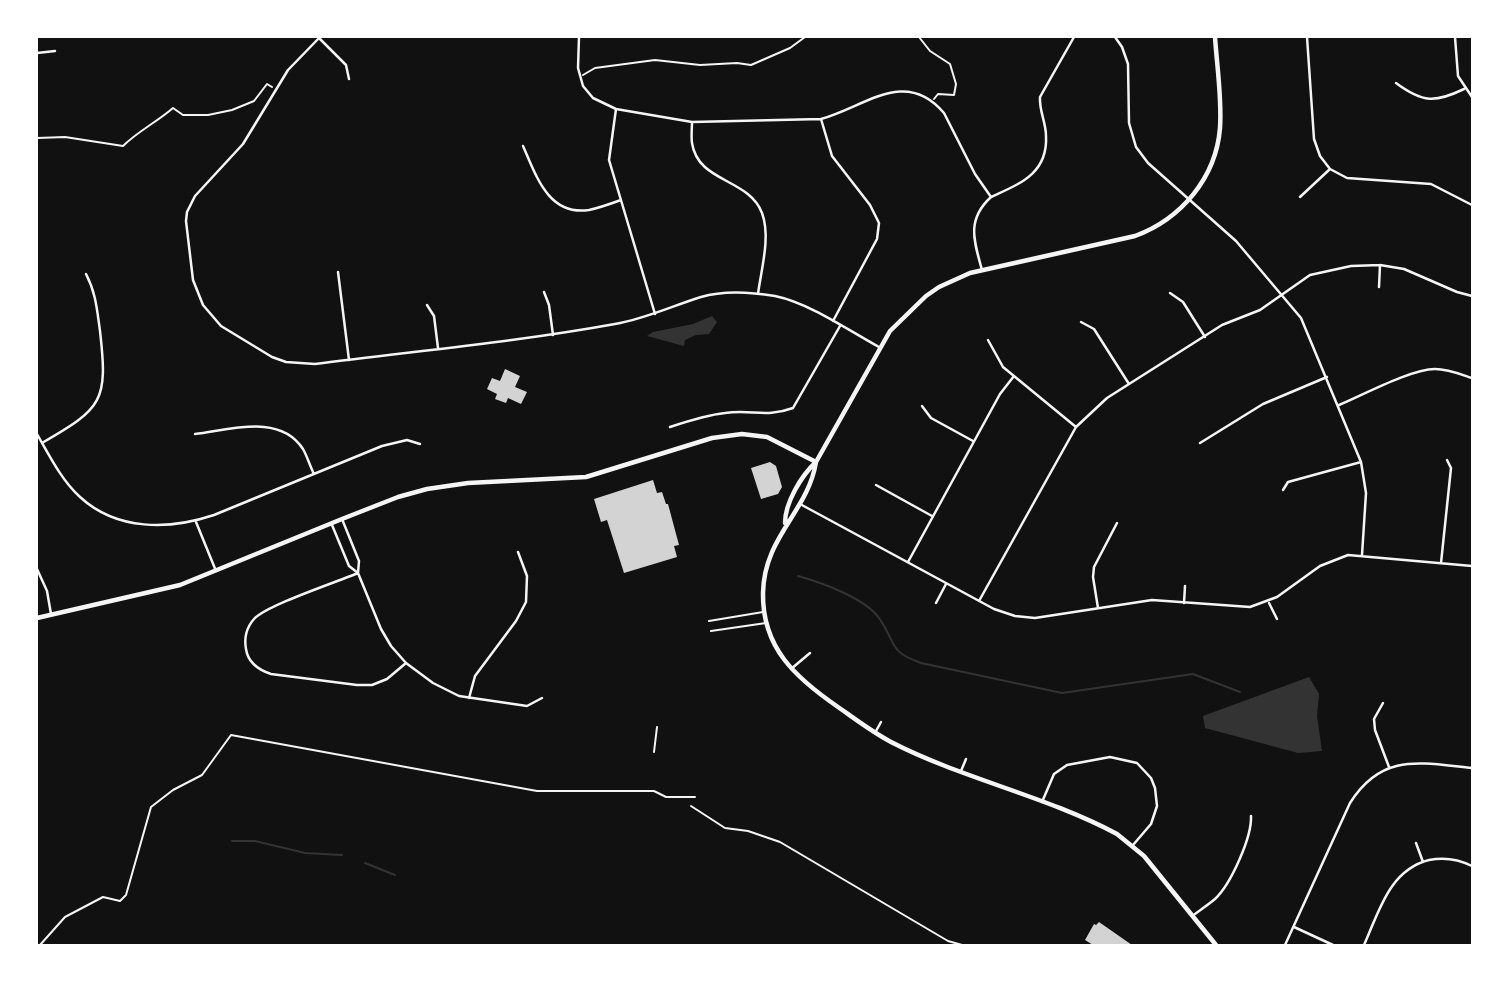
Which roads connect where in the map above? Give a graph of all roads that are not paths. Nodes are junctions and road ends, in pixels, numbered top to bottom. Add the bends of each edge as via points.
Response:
1 (320, 37) edge
2 (579, 37) edge
3 (1074, 37) edge
4 (1115, 37) edge
5 (1215, 37) edge
6 (1307, 37) edge
7 (1455, 37) edge
8 (55, 51) dead end
9 (37, 53) edge
10 (349, 79) dead end
11 (1396, 83) dead end
12 (1464, 89) junction
13 (1472, 97) edge
14 (617, 109) junction
15 (821, 119) junction
16 (692, 121) junction
17 (523, 146) dead end
18 (1330, 169) junction
19 (991, 197) junction
20 (1300, 197) dead end
21 (621, 200) junction
22 (1190, 200) junction
23 (1472, 205) edge
24 (1380, 265) junction
25 (982, 270) junction
26 (338, 272) dead end
27 (86, 274) dead end
28 (1379, 287) dead end
29 (544, 292) dead end
30 (1170, 293) dead end
31 (758, 294) junction
32 (1280, 294) junction
33 (1472, 296) edge
34 (427, 305) dead end
35 (655, 314) junction
36 (833, 322) junction
37 (1081, 322) dead end
38 (840, 326) junction
39 (553, 335) junction
40 (1205, 337) junction
41 (988, 340) dead end
42 (438, 348) junction
43 (880, 348) junction
44 (349, 360) junction
45 (1014, 376) junction
46 (1327, 377) junction
47 (1472, 378) edge
48 (1129, 384) junction
49 (1339, 405) junction
50 (922, 406) dead end
51 (670, 427) dead end
52 (1076, 427) junction
53 (37, 434) edge
54 (195, 434) dead end
55 (973, 441) junction
56 (42, 443) junction
57 (1200, 443) dead end
58 (420, 444) dead end
59 (1447, 460) dead end
60 (816, 462) junction
61 (1361, 462) junction
62 (314, 474) junction
63 (876, 485) dead end
64 (1283, 490) dead end
65 (800, 504) junction
66 (932, 516) junction
67 (342, 519) junction
68 (195, 521) junction
69 (1116, 523) dead end
70 (331, 524) junction
71 (785, 524) junction
72 (519, 552) dead end
73 (1362, 555) junction
74 (908, 562) junction
75 (1441, 563) junction
76 (1472, 566) edge
77 (37, 569) edge
78 (216, 571) junction
79 (358, 573) junction
80 (946, 583) junction
81 (1185, 586) dead end
82 (979, 601) junction
83 (1268, 601) junction
84 (936, 603) dead end
85 (1184, 603) junction
86 (1098, 608) junction
87 (764, 612) junction
88 (51, 614) junction
89 (37, 618) edge
90 (1277, 619) dead end
91 (709, 621) dead end
92 (767, 623) junction
93 (711, 631) dead end
94 (810, 653) dead end
95 (407, 663) junction
96 (790, 669) junction
97 (469, 698) junction
98 (542, 698) dead end
99 (1383, 703) dead end
100 (881, 722) dead end
101 (657, 727) dead end
102 (875, 733) junction
103 (654, 752) dead end
104 (1140, 757) dead end
105 (966, 759) dead end
106 (1137, 763) junction
107 (1389, 767) junction
108 (1472, 768) edge
109 (961, 771) junction
110 (1042, 802) junction
111 (1251, 816) dead end
112 (1416, 843) dead end
113 (1133, 845) junction
114 (1423, 862) junction
115 (1472, 866) edge
116 (1192, 916) junction
117 (1294, 927) junction
118 (1216, 945) edge
119 (1285, 945) edge
120 (1333, 945) edge
121 (1364, 945) edge

1 - 10 street via 346,65
1 - 44 street via 288,71 243,144 195,196 186,221 193,280 203,305 221,326 286,362
2 - 14 street via 579,77 593,98
3 - 19 street via 1040,97 1046,134 1039,165 1018,186
4 - 22 street via 1128,64 1129,123 1136,147
5 - 22 main road via 1218,141 1208,172
6 - 18 street via 1314,139
7 - 12 street
8 - 9 street
11 - 12 street via 1418,97 1433,100
12 - 13 street
14 - 16 street
14 - 21 street via 608,160
15 - 16 street
15 - 19 street via 887,92 908,91 932,102 944,113
15 - 36 street via 832,156 870,205 880,231
16 - 31 street via 692,143 699,161 745,190 763,215
17 - 21 street via 541,186 561,205 588,210
18 - 20 street
18 - 23 street via 1347,178 1431,184
19 - 25 street via 974,225
21 - 35 street
22 - 25 main road via 1158,226 1135,236
22 - 32 street via 1236,241
24 - 28 street
24 - 32 street via 1320,272
24 - 33 street via 1404,269
25 - 43 main road via 952,280 926,296 901,318
26 - 44 street
27 - 56 street via 95,290 104,380 90,411
29 - 39 street
30 - 40 street via 1183,302
31 - 35 street via 712,295
31 - 36 street via 808,308
32 - 40 street via 1260,310
32 - 46 street via 1301,318
34 - 42 street via 434,316
35 - 39 street
36 - 38 street
37 - 48 street via 1094,330
38 - 43 street
38 - 51 street via 793,408 776,414 727,412
39 - 42 street
40 - 48 street
41 - 45 street via 998,360
42 - 44 street
43 - 60 main road
45 - 52 street
45 - 55 street
46 - 49 street
46 - 57 street via 1263,404
47 - 49 street via 1434,369 1417,372
48 - 52 street
49 - 61 street
50 - 55 street via 931,418
52 - 82 street
53 - 56 street
54 - 62 street via 261,426 281,429 304,450
55 - 66 street
56 - 68 street via 73,490 108,515 148,525
58 - 62 street via 407,440 382,446
59 - 75 street via 1451,468
60 - 65 main road
60 - 67 main road via 767,437 727,435 586,477 468,483 414,492
60 - 71 main road via 785,511
61 - 64 street via 1288,482
61 - 73 street via 1366,493
62 - 68 street
63 - 66 street
65 - 71 main road
65 - 74 street
66 - 74 street
67 - 70 main road
67 - 79 street via 359,561
68 - 78 street
69 - 86 street via 1094,567
70 - 78 main road
70 - 79 street via 349,566
71 - 87 main road via 766,565
72 - 97 street via 527,576 526,602 475,676
73 - 75 street
73 - 83 street via 1328,562
74 - 80 street
75 - 76 street
77 - 88 street
78 - 88 main road via 170,587
79 - 95 street via 385,637
79 - 95 street via 258,615 247,632 249,658 271,674 365,685 387,680
80 - 82 street
80 - 84 street
81 - 85 street
82 - 86 street via 1003,613 1035,618
83 - 85 street via 1243,608
83 - 90 street
85 - 86 street via 1152,600
87 - 91 lane
87 - 92 main road
88 - 89 main road
92 - 93 lane
92 - 96 main road via 775,647
94 - 96 street
95 - 97 street via 442,688
96 - 102 main road
97 - 98 street via 527,706
99 - 107 street via 1374,719 1375,730
100 - 102 street
101 - 103 lane
102 - 109 main road
104 - 106 street
105 - 109 street
106 - 110 street via 1110,757 1067,765 1054,774
106 - 113 street via 1151,778 1157,806 1151,824
107 - 108 street via 1417,762
107 - 117 street via 1364,784 1350,803
109 - 110 main road
110 - 113 main road via 1104,827
111 - 116 street via 1251,829 1227,884
112 - 114 street
113 - 116 main road
114 - 115 street via 1442,858
114 - 121 street via 1404,872 1391,887
116 - 118 main road
117 - 119 street
117 - 120 street

